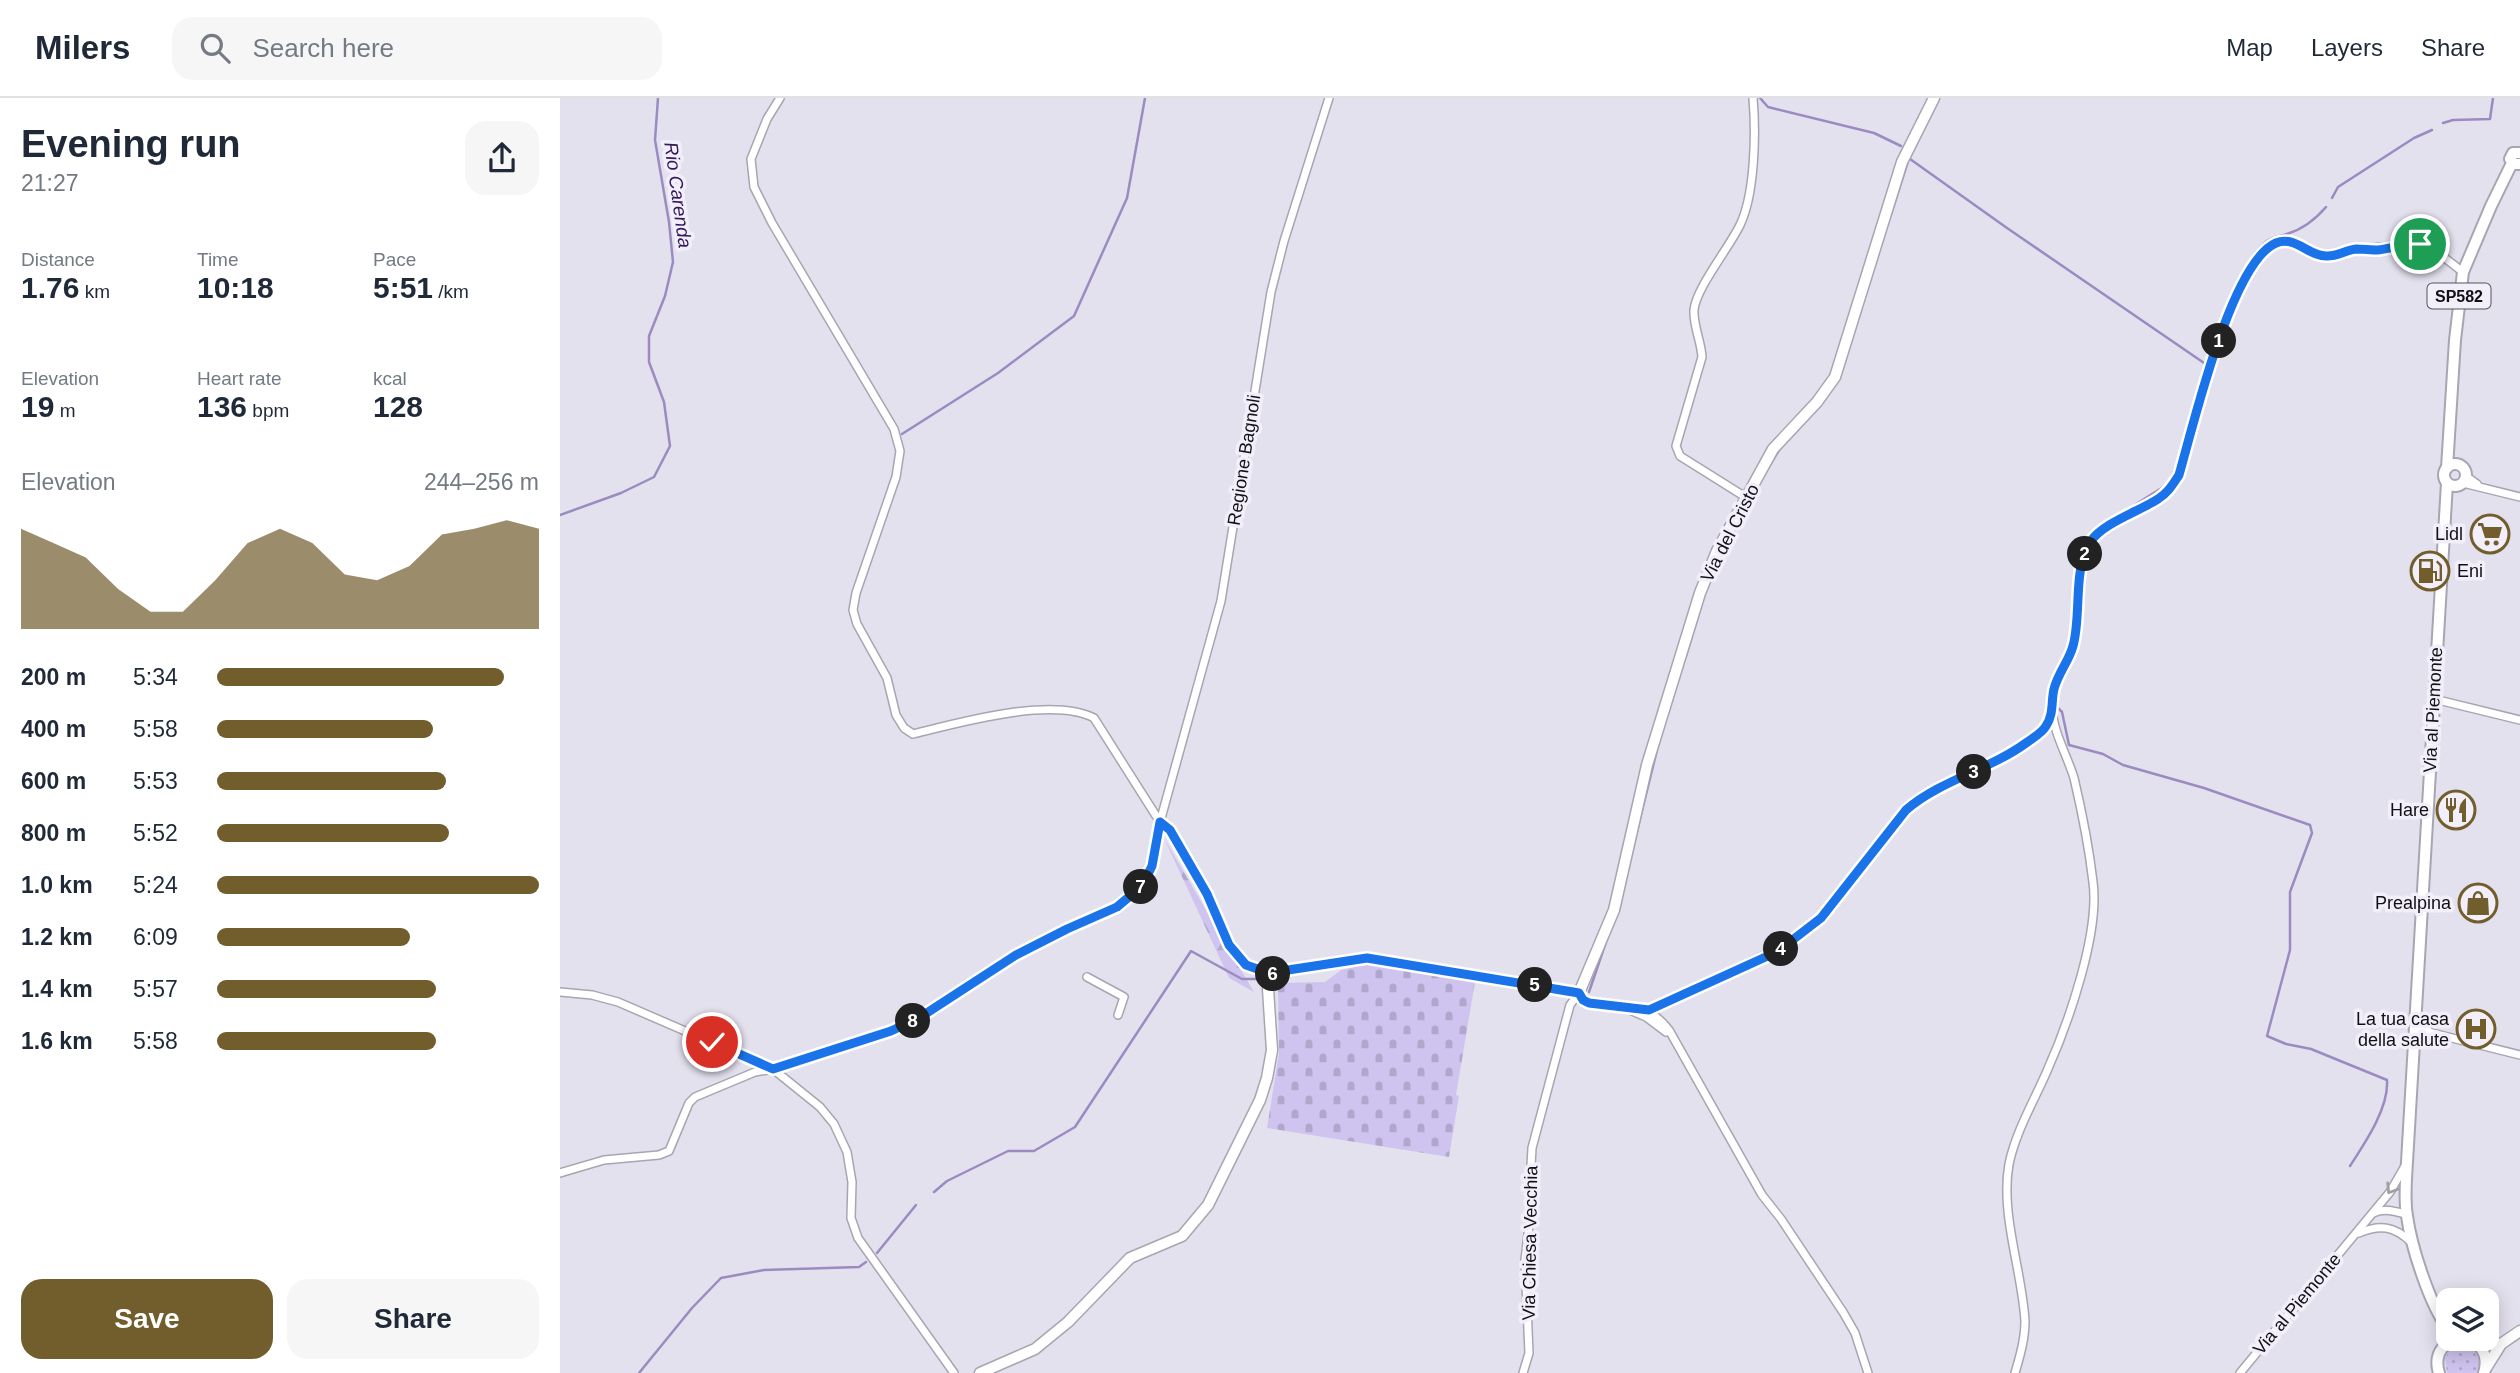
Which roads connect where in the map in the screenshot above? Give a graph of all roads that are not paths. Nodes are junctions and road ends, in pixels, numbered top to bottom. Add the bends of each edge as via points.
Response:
1 (780, 98) edge
2 (1329, 98) edge
3 (1753, 98) edge
4 (1934, 98) edge
5 (2519, 150) edge
6 (2516, 164) edge
7 (2463, 272) junction
8 (2452, 466) junction
9 (2458, 482) junction
10 (2520, 497) edge
11 (1746, 498) junction
12 (2434, 699) junction
13 (2052, 711) junction
14 (2520, 720) edge
15 (1160, 822) junction
16 (1275, 975) junction
17 (1087, 977) dead end
18 (560, 992) edge
19 (1579, 993) junction
20 (1616, 1006) junction
21 (1649, 1010) junction
22 (1118, 1015) dead end
23 (2415, 1024) junction
24 (1674, 1040) junction
25 (2520, 1055) edge
26 (773, 1069) junction
27 (2407, 1162) junction
28 (560, 1173) edge
29 (2372, 1214) junction
30 (2406, 1214) junction
31 (2355, 1235) junction
32 (2412, 1244) junction
33 (2436, 1302) edge
34 (2520, 1331) edge
35 (2501, 1344) joint
36 (2441, 1351) edge
37 (2481, 1351) edge
38 (2485, 1370) edge
39 (954, 1373) edge
40 (980, 1373) edge
41 (1523, 1373) edge
42 (1868, 1373) edge
43 (2015, 1373) edge
44 (2240, 1373) edge
45 (2439, 1373) edge

1 - 15 street via 751,159 754,187 894,429 900,451 896,477 853,610 887,678 896,715 913,734 986,716 1081,711 1094,718
2 - 15 street, Regione Bagnoli via 1271,292 1221,601
3 - 11 street via 1748,203 1696,299 1702,357 1676,446 1680,456
4 - 11 street, Via del Cristo via 1902,162 1835,377 1773,449
5 - 6 main road, Via al Piemonte via 2511,156
6 - 7 main road, Via al Piemonte / SP582 via 2490,206
7 - 8 main road, Via al Piemonte / SP582 via 2449,440
7 - 13 street via 2420,244 2355,249 2327,257 2284,241 2262,252 2240,286 2223,329 2179,475 2158,499 2091,540 2085,553 2073,648 2058,674
8 - 9 main road, Via al Piemonte / SP582 via 2463,468
8 - 9 main road, Via al Piemonte / SP582 via 2444,476
9 - 10 street
9 - 12 main road, Via al Piemonte / SP582 via 2444,511
11 - 19 street, Via del Cristo via 1700,593 1647,765 1614,910
12 - 14 street
12 - 23 main road, Via al Piemonte / SP582
13 - 21 street via 2047,725 2016,750 1937,789 1906,810 1821,918 1794,940
13 - 43 street via 2074,778 2094,884 2094,914 2078,988 2009,1165 2007,1198 2025,1323
15 - 16 street via 1170,830 1207,894 1236,955 1246,965
15 - 26 street, Regione Bagnoli via 1152,866 1142,886 1117,907 1016,955 919,1018
16 - 19 street via 1367,958
16 - 40 street via 1268,989 1272,1049 1267,1078 1208,1205 1182,1236 1130,1258 1035,1349
17 - 22 street via 1124,997
18 - 26 street via 618,1002
19 - 20 street via 1589,1003
19 - 41 street, Via Chiesa Vecchia via 1570,1005 1536,1136 1525,1260 1529,1353
20 - 21 street
20 - 24 street via 1646,1017
21 - 24 street
23 - 25 street via 2432,1033
23 - 27 main road, Via al Piemonte / SP582
24 - 42 street via 1762,1195 1843,1312
26 - 28 street, Regione Bagnoli via 695,1097 673,1146 664,1154 604,1160
26 - 39 street via 834,1124 847,1152 851,1218 858,1238
27 -> 29 street, Via al Piemonte
27 - 30 main road, Via al Piemonte / SP582
29 - 30 street via 2391,1210
29 - 31 street, Via al Piemonte
30 - 32 main road, Via al Piemonte / SP582
31 - 32 street via 2372,1227 2388,1227
31 - 44 street, Via al Piemonte
32 - 33 main road, Via al Piemonte / SP582
34 - 35 street
35 - 38 street
36 - 45 main road, Via al Piemonte
37 - 38 main road

